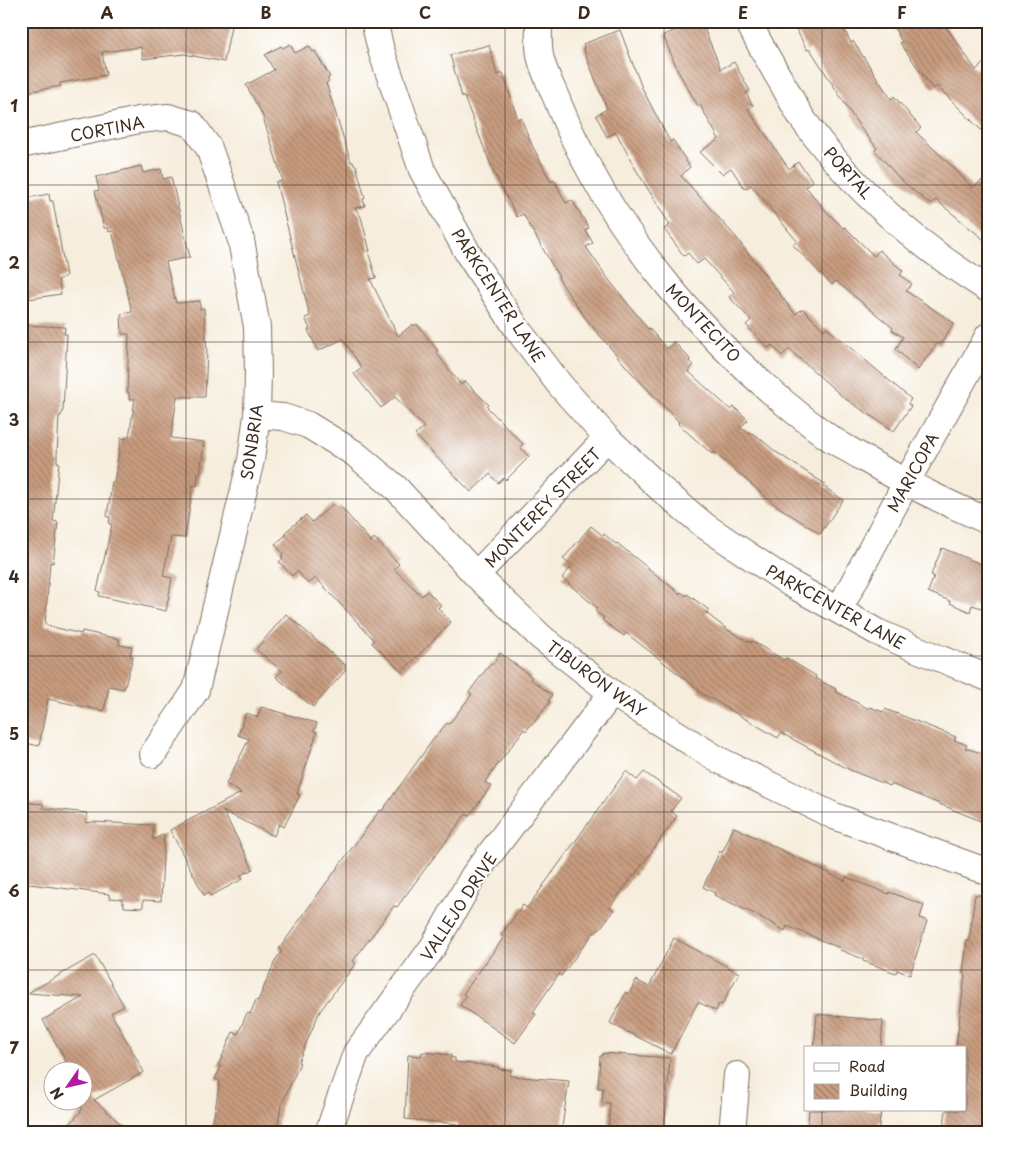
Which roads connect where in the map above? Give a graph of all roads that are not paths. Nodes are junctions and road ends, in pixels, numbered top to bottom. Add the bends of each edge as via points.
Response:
1 (374, 21) edge
2 (539, 21) edge
3 (748, 21) edge
4 (192, 124) joint
5 (21, 145) edge
6 (988, 289) edge
7 (988, 336) edge
8 (257, 415) junction
9 (607, 438) junction
10 (906, 483) junction
11 (988, 521) edge
12 (476, 575) junction
13 (839, 610) junction
14 (988, 678) edge
15 (612, 693) junction
16 (153, 754) dead end
17 (988, 872) edge
18 (737, 1075) dead end
19 (328, 1133) edge
20 (732, 1133) edge

1 - 9 street, PARKCENTER LANE via 422,170 518,330 560,385
2 - 10 street, MONTECITO via 540,56 597,184 679,299 780,400 826,436
3 - 6 street, PORTAL via 803,120 847,174 923,245
4 - 5 street, CORTINA via 168,117 139,120
4 - 8 street, SONBRIA via 209,148 241,240 257,327
7 - 10 street, MARICOPA
8 - 12 street, TIBURON WAY via 283,417 308,425 354,453 396,488
8 - 16 street, SONBRIA via 251,460 196,690
9 - 12 street, MONTEREY STREET
9 - 13 street, PARKCENTER LANE via 705,526 791,584
10 - 11 street, MONTECITO
10 - 13 street, MARICOPA
12 - 15 street, TIBURON WAY via 542,638
13 - 14 street, PARKCENTER LANE via 878,632
15 - 17 street, TIBURON WAY via 719,760 834,816
15 - 19 street, VALLEJO DRIVE via 474,875 433,947 356,1053
18 - 20 street

